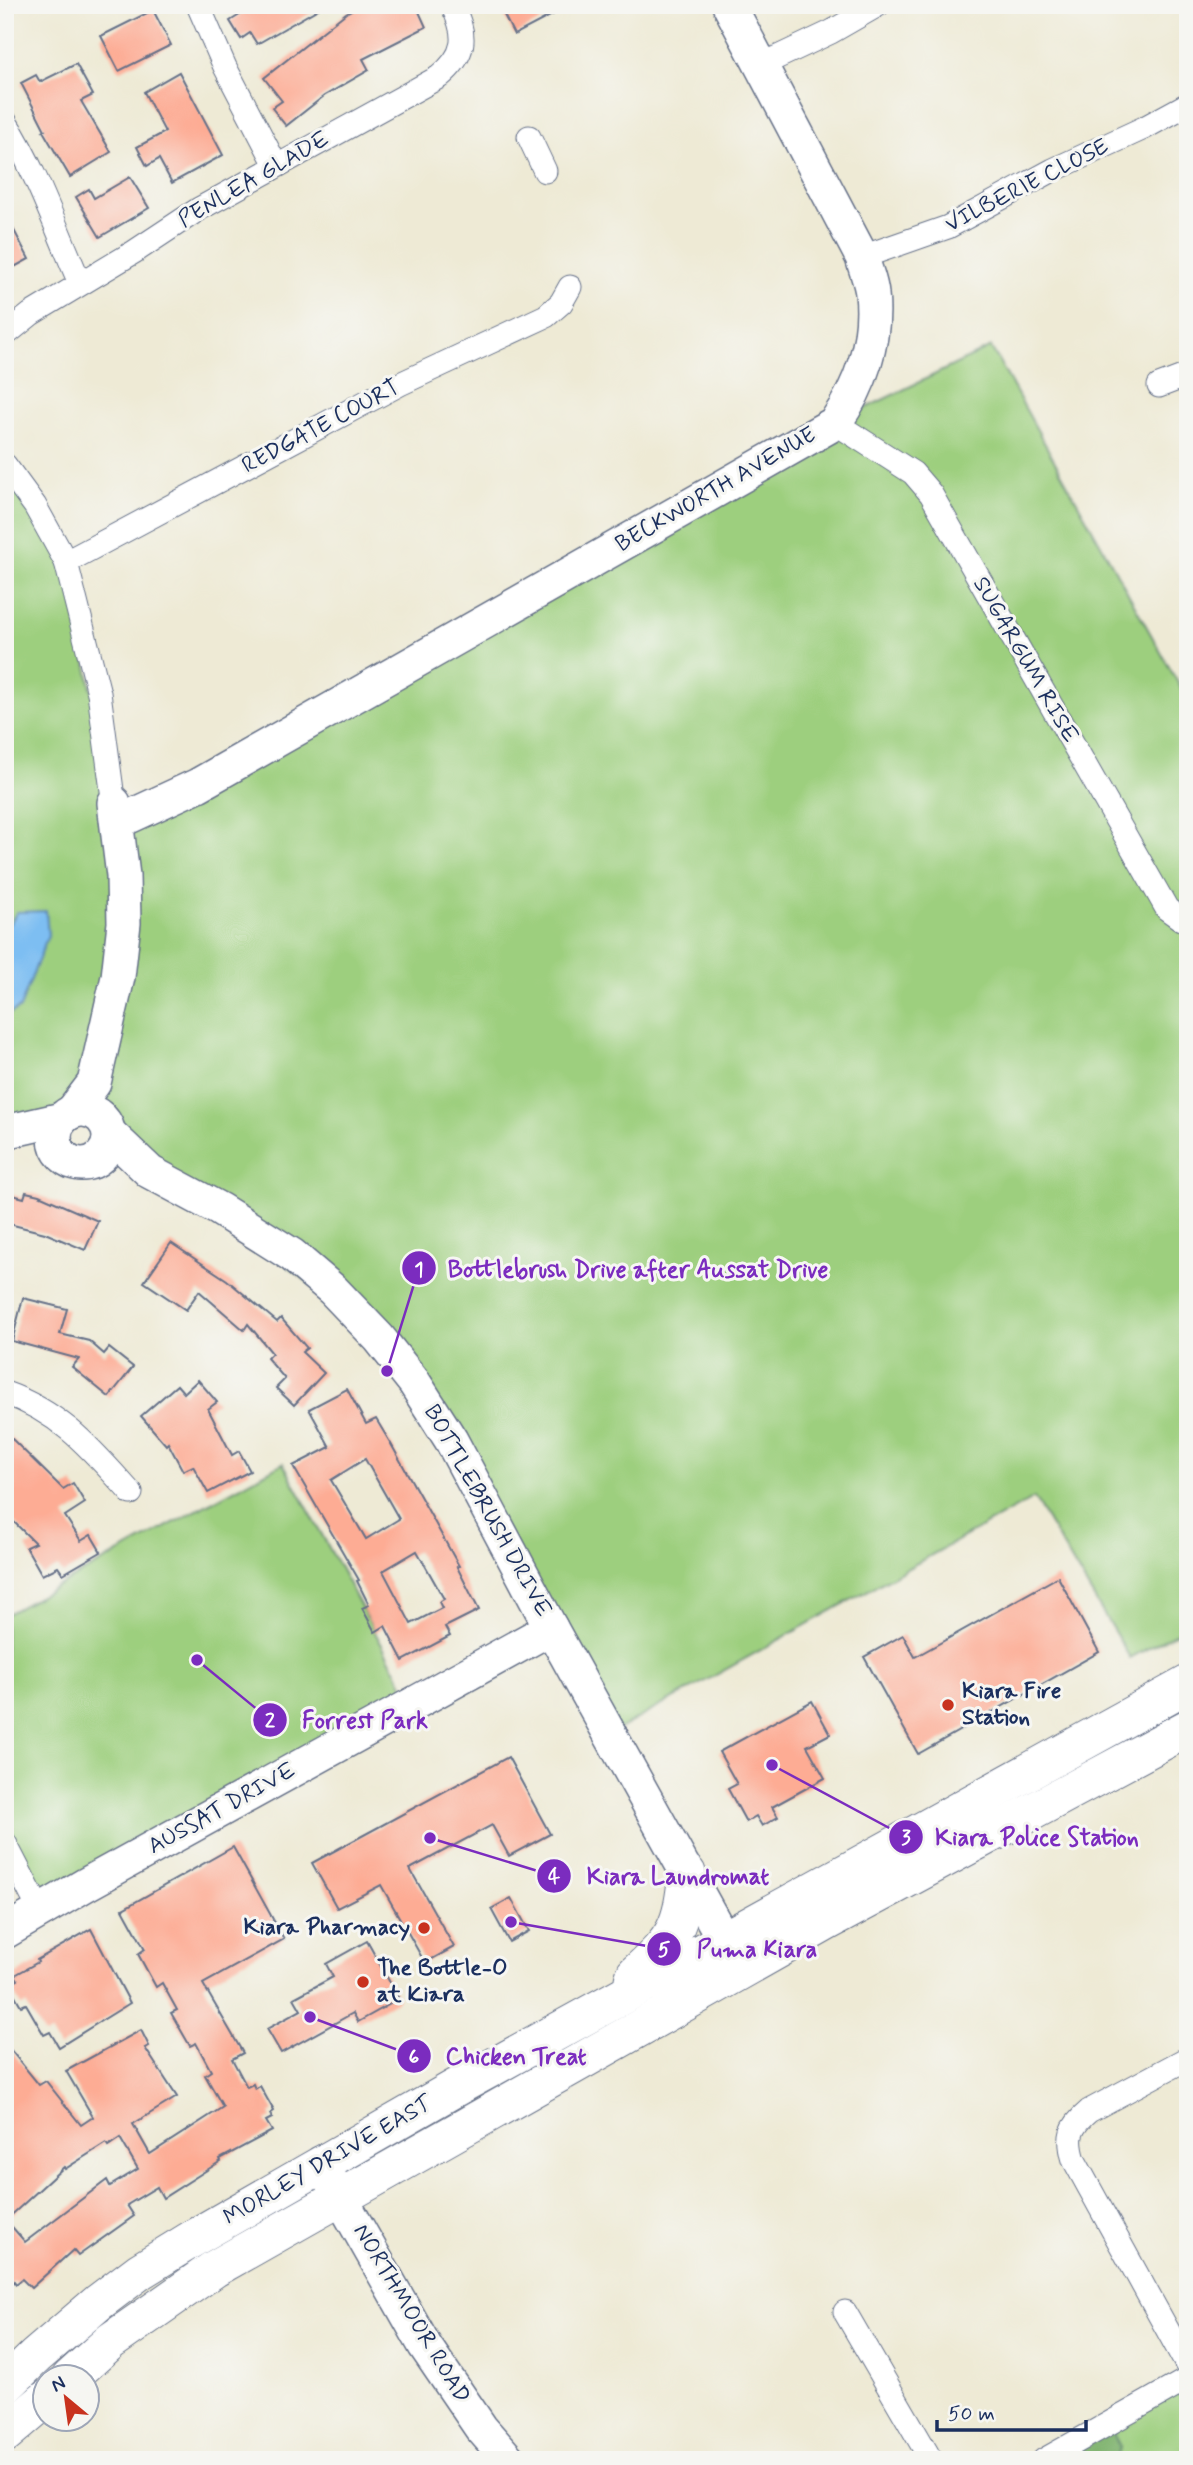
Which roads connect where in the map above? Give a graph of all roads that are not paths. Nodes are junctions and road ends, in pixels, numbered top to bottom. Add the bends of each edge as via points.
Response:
1 (198, 5) edge
2 (452, 5) edge
3 (729, 5) edge
4 (878, 5) edge
5 (761, 65) junction
6 (1188, 104) edge
7 (5, 121) edge
8 (529, 137) dead end
9 (276, 165) junction
10 (545, 171) dead end
11 (862, 257) junction
12 (80, 283) junction
13 (570, 287) dead end
14 (5, 335) edge
15 (1188, 375) edge
16 (1159, 386) dead end
17 (835, 423) junction
18 (5, 465) edge
19 (66, 562) junction
20 (115, 810) junction
21 (1188, 920) edge
22 (86, 1120) junction
23 (5, 1133) edge
24 (74, 1158) junction
25 (149, 1172) junction
26 (5, 1393) edge
27 (131, 1493) dead end
28 (551, 1628) junction
29 (1188, 1684) edge
30 (1138, 1711) junction
31 (1188, 1727) edge
32 (917, 1834) junction
33 (979, 1841) junction
34 (5, 1843) edge
35 (687, 1873) junction
36 (40, 1910) junction
37 (827, 1922) junction
38 (5, 1932) edge
39 (724, 1940) junction
40 (630, 1991) junction
41 (684, 2003) junction
42 (1188, 2058) edge
43 (321, 2163) junction
44 (340, 2199) junction
45 (845, 2312) dead end
46 (86, 2364) edge
47 (1188, 2367) edge
48 (1188, 2379) edge
49 (5, 2386) edge
50 (32, 2411) edge
51 (5, 2434) edge
52 (509, 2460) edge
53 (931, 2460) edge
54 (1044, 2460) edge

1 - 9 street
2 - 9 street, PENLEA GLADE via 463,37 452,66
3 - 5 street, BECKWORTH AVENUE
4 - 5 street
5 - 11 street, BECKWORTH AVENUE
6 - 11 street, VILBERIE CLOSE via 948,227
7 - 12 street via 39,184
8 - 10 street
9 - 12 street, PENLEA GLADE
11 - 17 street, BECKWORTH AVENUE via 872,292 872,331 849,404
12 - 14 street, PENLEA GLADE
13 - 19 street, REDGATE COURT via 546,316 400,384
15 - 16 street
17 - 20 street, BECKWORTH AVENUE via 198,785
17 - 21 street, SUGARGUM RISE via 913,473 930,494 1167,909
18 - 19 street via 35,506
19 - 20 street via 99,694
20 - 22 street via 124,923 118,977
22 - 23 street, BOTTLEBRUSH DRIVE
22 - 24 street via 105,1152
22 - 24 street via 58,1125 55,1138
22 - 25 street, BOTTLEBRUSH DRIVE
23 - 24 street, BOTTLEBRUSH DRIVE
24 - 25 street, BOTTLEBRUSH DRIVE
25 - 28 street, BOTTLEBRUSH DRIVE via 292,1255 379,1338 451,1440
26 - 27 street via 41,1408 67,1426
28 - 35 street, BOTTLEBRUSH DRIVE
28 - 36 street, AUSSAT DRIVE
29 - 30 main road, MORLEY DRIVE EAST
30 - 31 main road via 1163,1729
30 - 32 main road, MORLEY DRIVE EAST
31 - 33 main road, MORLEY DRIVE EAST
32 - 33 main road via 934,1849
32 - 39 main road, MORLEY DRIVE EAST
33 - 37 main road, MORLEY DRIVE EAST
34 - 36 street
35 - 39 street, BOTTLEBRUSH DRIVE
35 - 40 main road via 680,1922 635,1974
36 - 38 street, AUSSAT DRIVE
37 - 39 street via 762,1944
37 - 41 main road, MORLEY DRIVE EAST
39 - 40 main road, MORLEY DRIVE EAST
39 - 41 street via 721,1965 713,1979
40 - 43 main road, MORLEY DRIVE EAST
41 - 44 main road, MORLEY DRIVE EAST
42 - 47 street via 1089,2111 1078,2121 1069,2144
43 - 44 street, NORTHMOOR ROAD
43 - 49 main road, MORLEY DRIVE EAST via 140,2271
44 - 46 main road, MORLEY DRIVE EAST via 214,2269
44 - 52 street, NORTHMOOR ROAD via 425,2346 481,2428
45 - 53 street
48 - 54 street
50 - 51 main road

